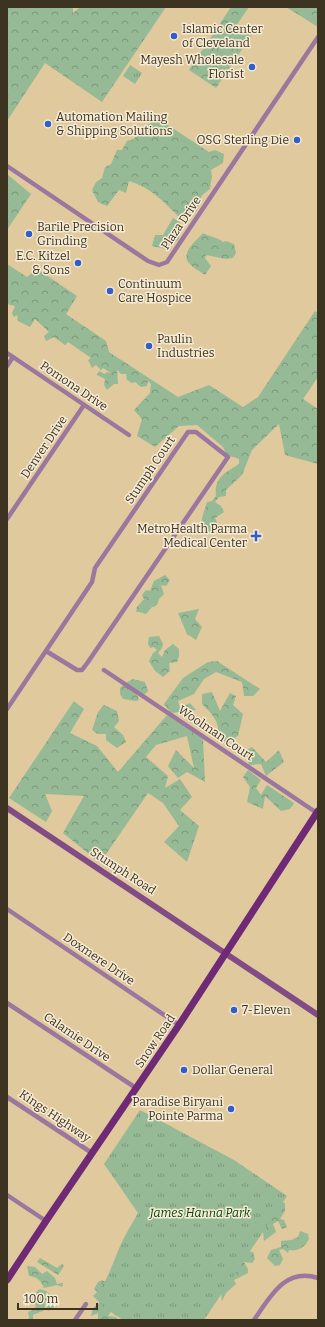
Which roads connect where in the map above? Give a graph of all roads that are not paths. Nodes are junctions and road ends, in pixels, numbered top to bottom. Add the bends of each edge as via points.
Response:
1 (318, 37) edge
2 (7, 166) edge
3 (7, 353) edge
4 (12, 357) junction
5 (7, 366) edge
6 (84, 405) junction
7 (129, 435) dead end
8 (7, 519) edge
9 (46, 650) junction
10 (104, 670) dead end
11 (7, 709) edge
12 (7, 808) edge
13 (318, 812) edge
14 (7, 909) edge
15 (226, 953) junction
16 (7, 1003) edge
17 (318, 1015) edge
18 (179, 1025) junction
19 (136, 1088) junction
20 (7, 1096) edge
21 (92, 1153) junction
22 (7, 1195) edge
23 (46, 1221) junction
24 (318, 1278) edge
25 (7, 1280) edge
26 (86, 1304) dead end
27 (75, 1320) edge
28 (254, 1320) edge

1 - 2 street, Plaza Drive via 167,262 159,265 148,261
3 - 4 street, Pomona Drive
4 - 5 street
4 - 6 street, Pomona Drive
6 - 7 street, Pomona Drive
6 - 8 street, Denver Drive
9 - 9 street, Stumph Court via 92,582 95,568 188,432 196,432 228,457 82,670 76,670
9 - 11 street, Stumph Court
10 - 13 street, Woolman Court
12 - 15 main road, Stumph Road
13 - 15 main road, Snow Road
14 - 18 street, Doxmere Drive
15 - 17 main road, Stumph Road
15 - 18 main road, Snow Road
16 - 19 street, Calamie Drive
18 - 19 main road, Snow Road
19 - 21 main road, Snow Road
20 - 21 street, Kings Highway
21 - 23 main road, Snow Road
22 - 23 street
23 - 25 main road, Snow Road
24 - 28 street via 300,1276 283,1282
26 - 27 street

